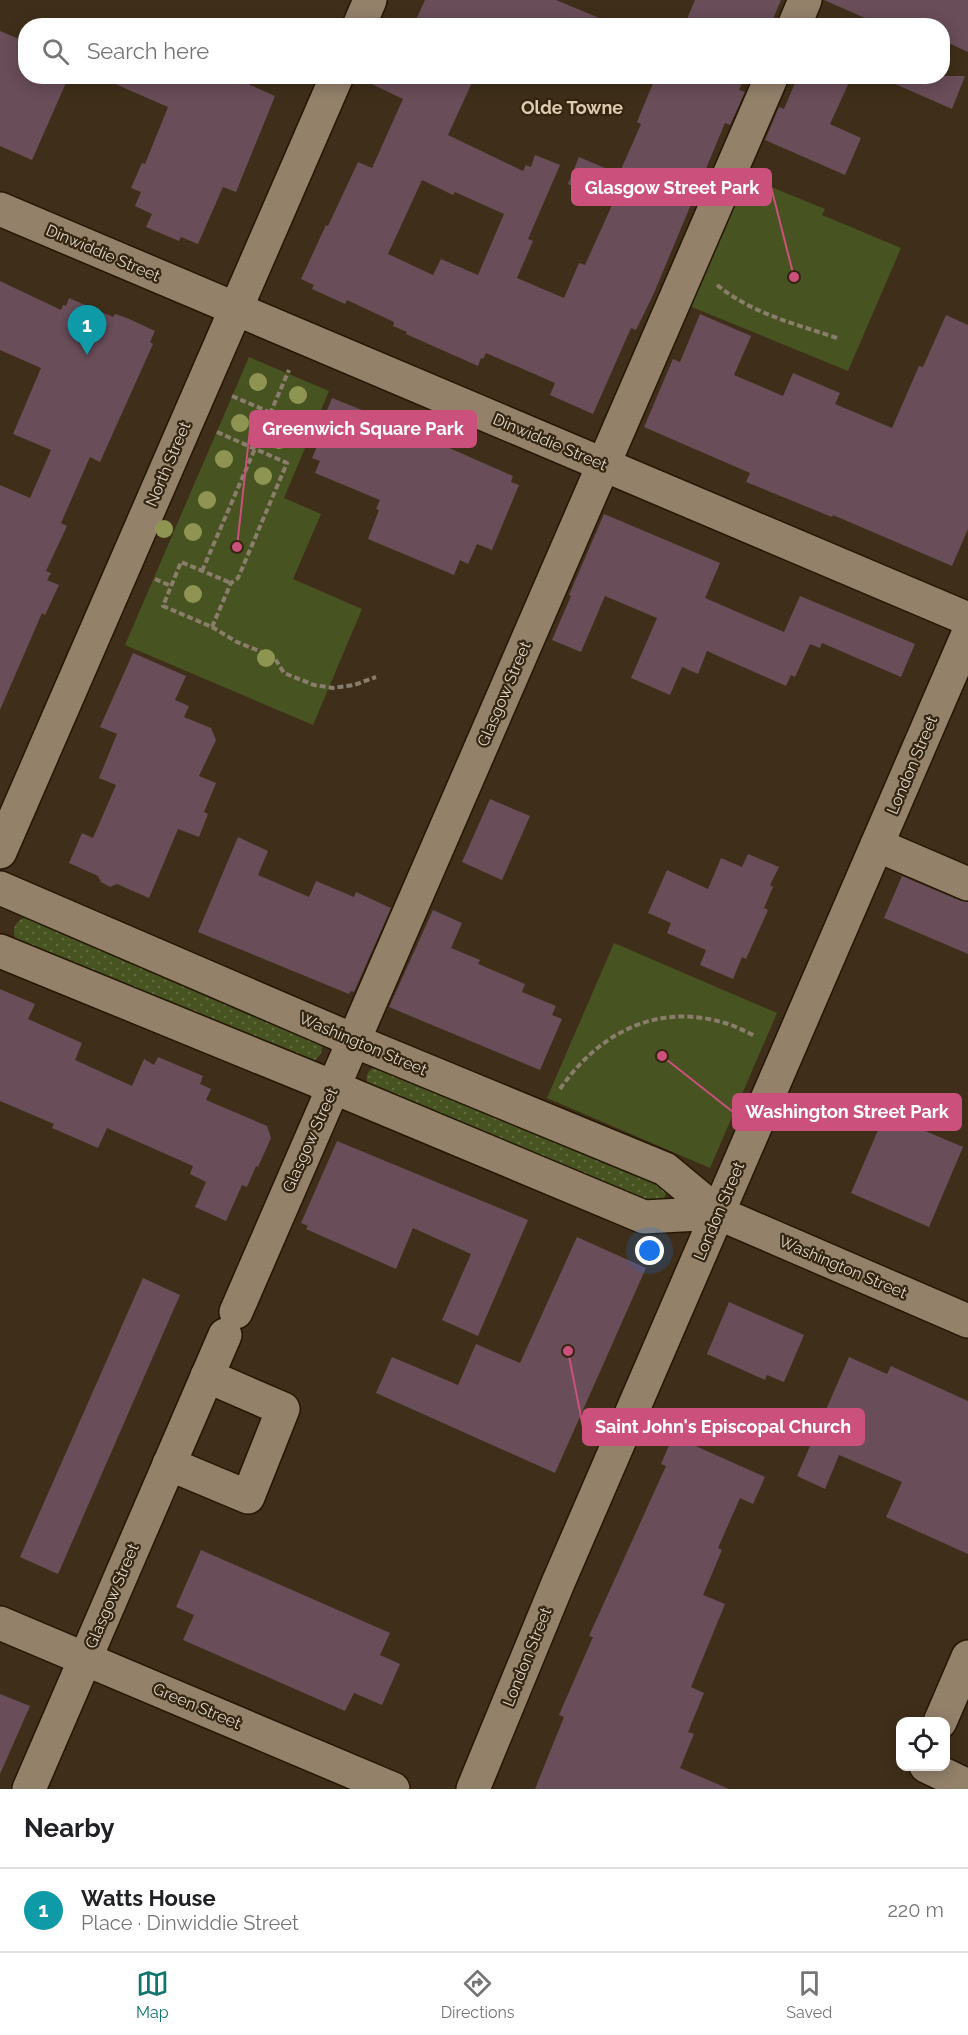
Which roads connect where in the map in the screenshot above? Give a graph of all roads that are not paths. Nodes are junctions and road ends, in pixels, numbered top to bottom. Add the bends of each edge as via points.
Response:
1 (370, 0) edge
2 (805, 0) edge
3 (362, 18) edge
4 (797, 18) edge
5 (334, 84) edge
6 (768, 84) edge
7 (0, 209) edge
8 (236, 309) junction
9 (603, 465) junction
10 (968, 619) edge
11 (968, 634) edge
12 (877, 845) junction
13 (0, 852) edge
14 (968, 884) edge
15 (0, 888) edge
16 (0, 951) edge
17 (353, 1040) junction
18 (333, 1087) junction
19 (718, 1213) junction
20 (968, 1321) edge
21 (207, 1376) junction
22 (169, 1464) junction
23 (0, 1623) edge
24 (968, 1657) edge
25 (85, 1659) junction
26 (942, 1717) edge
27 (919, 1771) edge
28 (935, 1771) edge
29 (968, 1786) edge
30 (29, 1789) edge
31 (393, 1789) edge
32 (473, 1789) edge
33 (911, 1789) edge

1 - 3 street
2 - 4 street
5 - 8 street, North Street
6 - 9 street, Glasgow Street
7 - 8 street, Dinwiddie Street
8 - 9 street, Dinwiddie Street
8 - 13 street, North Street
9 - 10 street, Dinwiddie Street
9 - 17 street, Glasgow Street
11 - 12 street, London Street
12 - 14 street
12 - 19 street, London Street
15 - 17 street, Washington Street
16 - 18 street, Washington Street
17 - 18 street, Glasgow Street
17 - 19 street, Washington Street via 665,1169
18 - 19 street, Washington Street via 644,1217
18 - 21 street, Glasgow Street
19 - 20 street, Washington Street
19 - 32 street, London Street
21 - 22 street, Glasgow Street
21 - 22 street via 283,1409 248,1497
22 - 25 street, Glasgow Street
23 - 25 street, Green Street
24 - 26 street
25 - 30 street, Glasgow Street
25 - 31 street, Green Street
27 - 33 street
28 - 29 street

